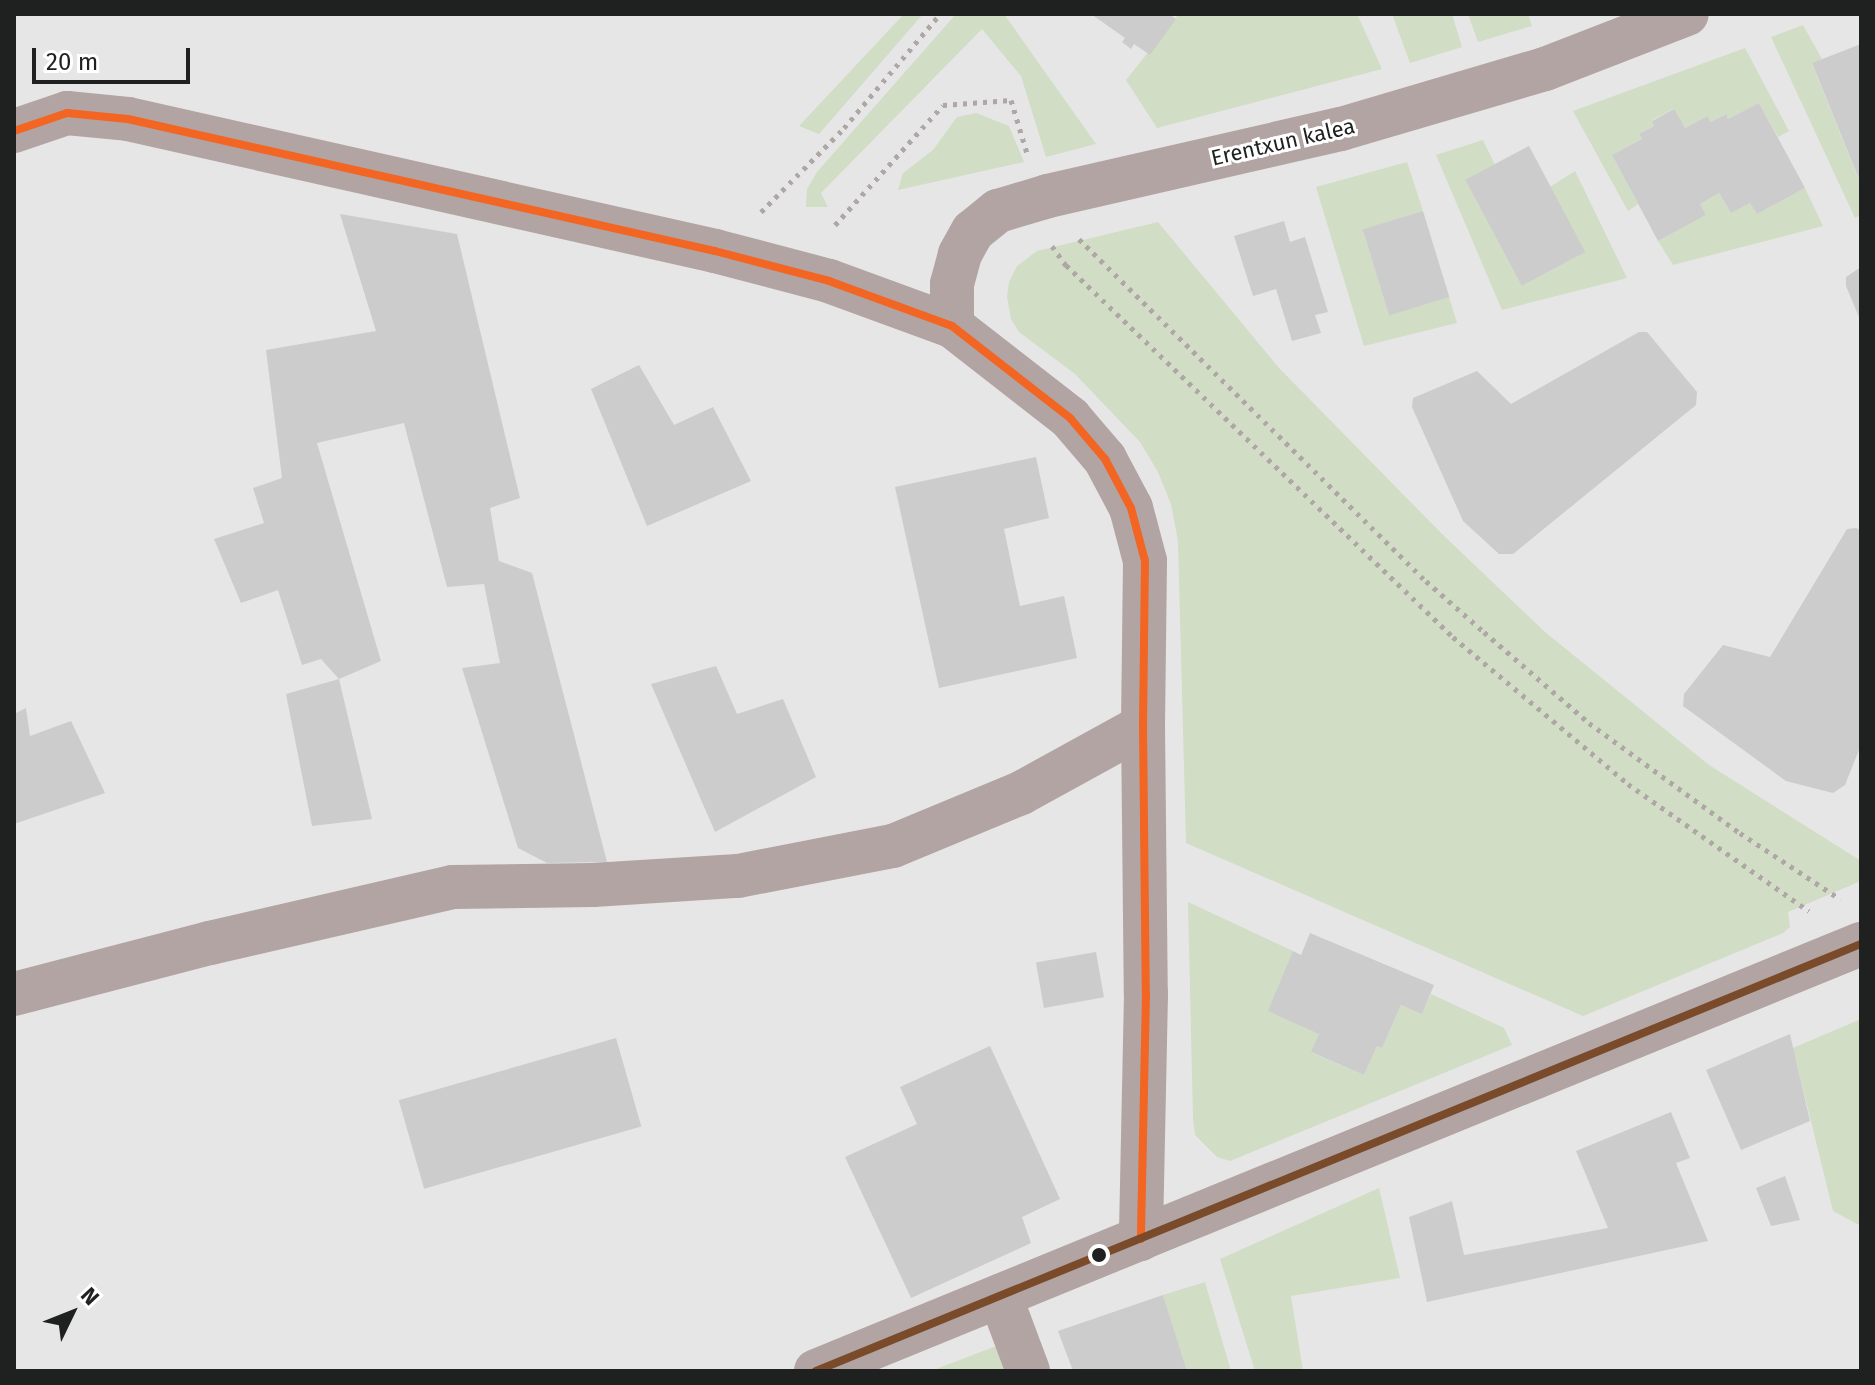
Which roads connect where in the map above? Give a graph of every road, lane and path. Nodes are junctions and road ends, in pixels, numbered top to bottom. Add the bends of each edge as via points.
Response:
1 (940, 14) edge
2 (1687, 14) edge
3 (14, 131) edge
4 (1043, 197) junction
5 (835, 225) dead end
6 (715, 251) junction
7 (952, 326) junction
8 (1143, 726) junction
9 (1844, 902) dead end
10 (1850, 948) edge
11 (14, 994) edge
12 (1141, 1239) junction
13 (1000, 1296) junction
14 (817, 1371) edge
15 (1028, 1371) edge

1 - 6 path via 844,128 736,237
2 - 4 street, Erentxun kalea via 1545,69 1341,129
3 - 6 street via 67,113 128,119
4 - 5 path via 1011,100 943,105
4 - 7 street, Erentxun kalea via 998,211 973,231 952,284
4 - 9 path via 1091,253 1426,581 1589,723
4 - 10 path via 1043,234 1066,265 1453,637 1628,784 1827,924
6 - 7 street via 829,281
7 - 8 street via 1070,418 1105,459 1131,508 1145,561
8 - 11 street via 1021,793 893,846 738,876 453,887
8 - 12 street via 1146,994
10 - 12 street
12 - 13 street
13 - 14 street
13 - 15 street

